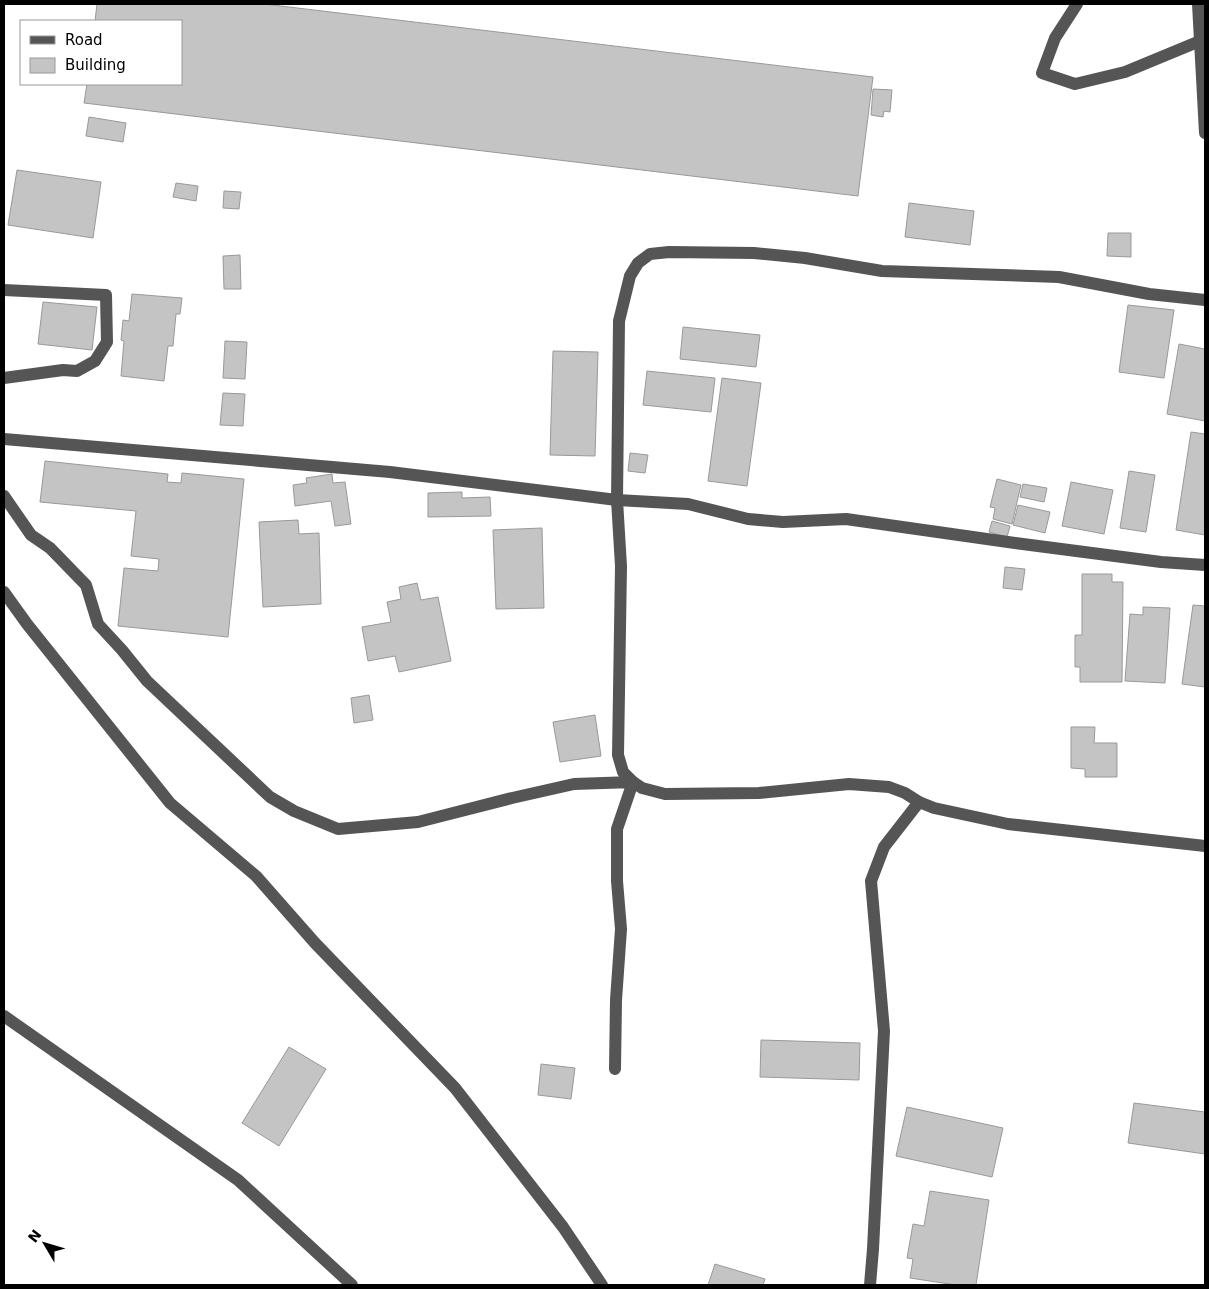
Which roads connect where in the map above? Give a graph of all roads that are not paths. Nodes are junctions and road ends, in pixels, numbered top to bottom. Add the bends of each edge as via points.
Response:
1 (1077, 4) edge
2 (1198, 4) edge
3 (1203, 42) edge
4 (1205, 133) edge
5 (4, 290) edge
6 (1205, 300) edge
7 (4, 378) edge
8 (4, 440) edge
9 (4, 496) edge
10 (617, 500) junction
11 (1205, 565) edge
12 (4, 592) edge
13 (633, 782) junction
14 (919, 802) junction
15 (1205, 846) edge
16 (4, 1016) edge
17 (615, 1069) dead end
18 (352, 1285) edge
19 (602, 1285) edge
20 (870, 1285) edge

1 - 3 street via 1055,38 1042,73 1075,84 1125,72
2 - 3 street
3 - 4 street
5 - 7 street via 106,295 107,342 95,361 77,372 63,370
6 - 10 street via 1149,294 1059,277 882,271 754,253 650,254 638,263 630,276 619,321
8 - 10 street via 390,472
9 - 13 street via 31,535 50,548 86,585 98,624 147,681 264,791 294,812 338,828 418,822 574,784
10 - 11 street via 688,504 748,519 783,522 846,519 1161,562
10 - 13 street via 621,566 618,755 623,772
12 - 19 street via 170,803 256,876 315,943 455,1088 563,1227
13 - 14 street via 665,794 759,793 849,784 889,787
13 - 17 street via 617,829 621,929
14 - 15 street via 1008,824
14 - 20 street via 884,847 871,881 884,1031
16 - 18 street via 238,1180

